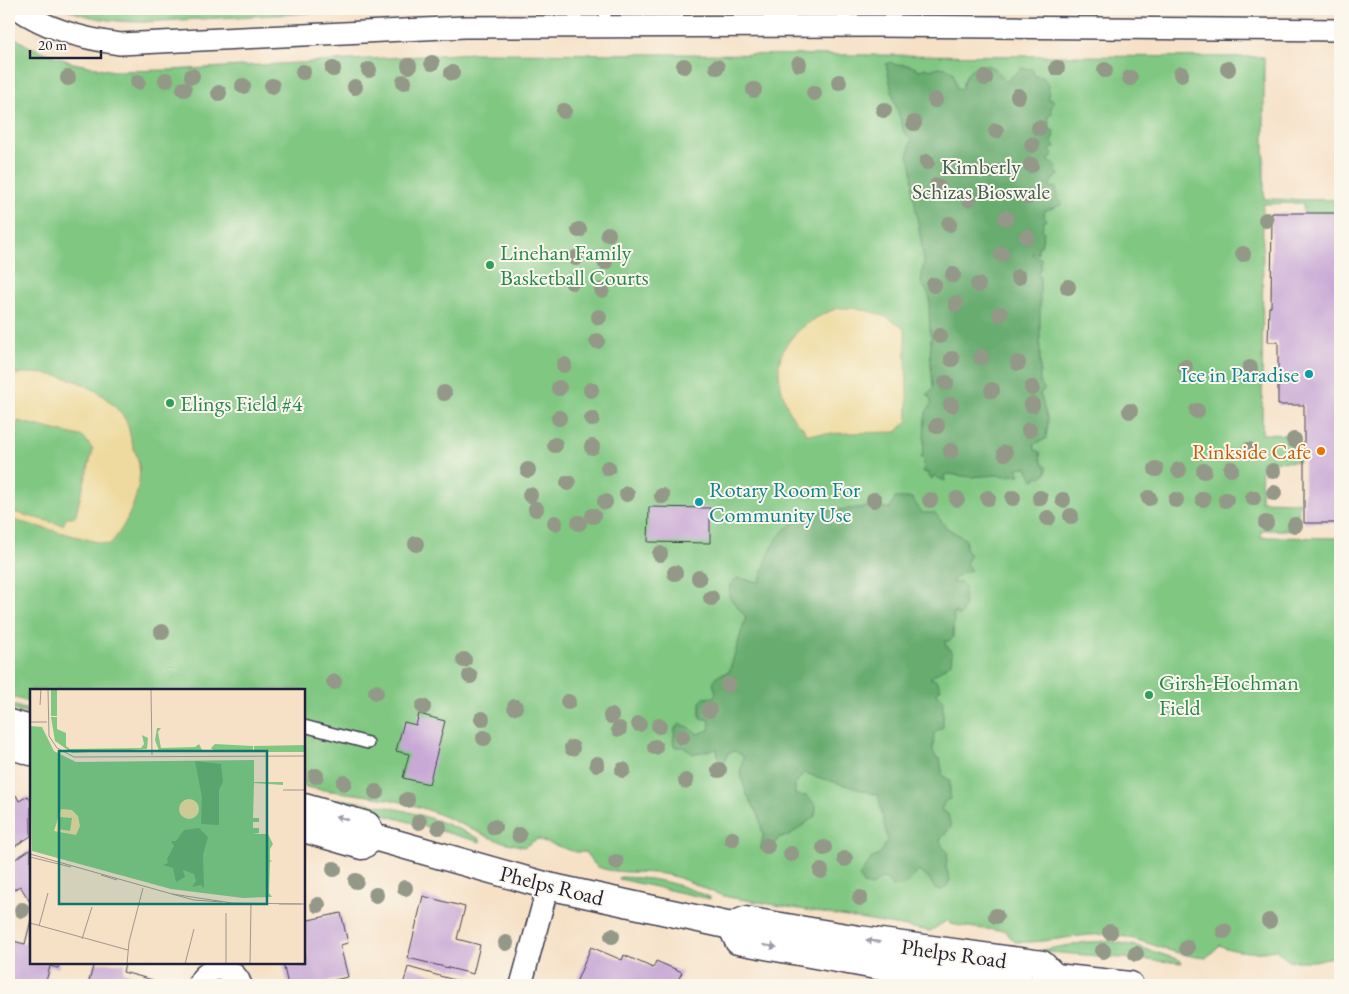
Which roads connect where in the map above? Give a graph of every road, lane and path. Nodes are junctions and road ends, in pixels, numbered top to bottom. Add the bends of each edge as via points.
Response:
1 (18, 9) edge
2 (605, 18) edge
3 (1340, 30) edge
4 (9, 723) edge
5 (305, 726) edge
6 (30, 729) edge
7 (368, 744) dead end
8 (9, 746) edge
9 (30, 752) edge
10 (305, 807) edge
11 (305, 829) edge
12 (374, 837) junction
13 (548, 886) junction
14 (731, 926) junction
15 (1048, 981) edge
16 (198, 985) edge
17 (241, 985) edge
18 (521, 985) edge
19 (1022, 985) edge
20 (1130, 985) edge

1 - 2 street via 71,34 120,44
2 - 3 street via 878,26
4 - 6 street
5 - 7 lane
8 - 9 street
12 -> 10 street, Phelps Road via 366,825
11 - 12 street via 362,846
12 - 13 street, Phelps Road
13 - 14 street, Phelps Road
13 - 18 street
15 -> 14 street, Phelps Road via 1042,964 859,940 745,920
14 -> 19 street, Phelps Road via 738,941 876,966
15 - 20 street, Phelps Road
16 - 17 street via 204,976 220,969 232,972

